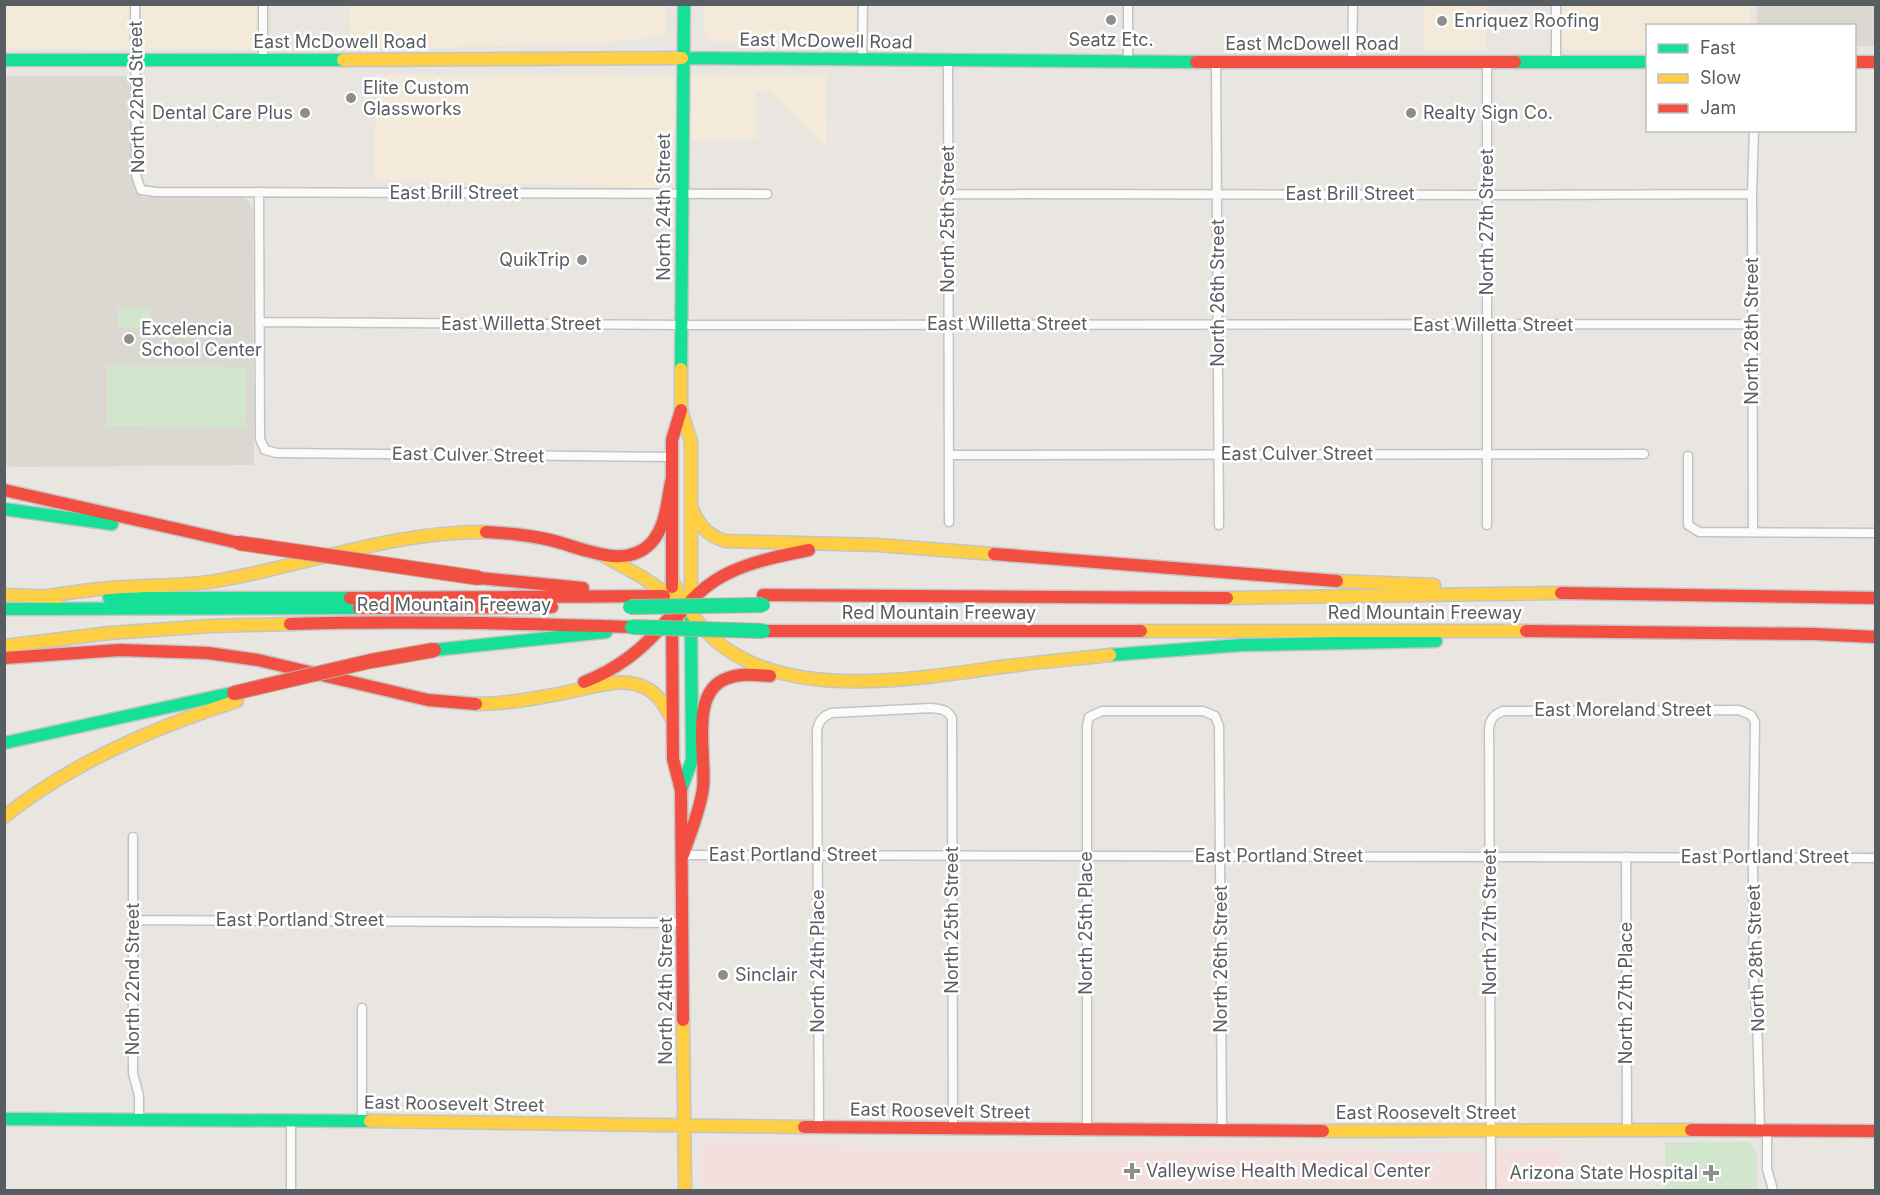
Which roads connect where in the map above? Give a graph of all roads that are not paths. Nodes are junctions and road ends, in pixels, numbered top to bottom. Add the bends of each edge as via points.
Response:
1 (135, 4) edge
2 (263, 4) edge
3 (684, 4) edge
4 (862, 4) edge
5 (1128, 4) edge
6 (1353, 4) edge
7 (1556, 4) edge
8 (684, 58) junction
9 (4, 60) edge
10 (862, 60) junction
11 (135, 61) junction
12 (263, 61) junction
13 (948, 61) junction
14 (1128, 62) junction
15 (1216, 62) junction
16 (1352, 62) junction
17 (1646, 62) edge
18 (1856, 62) edge
19 (1875, 62) edge
20 (1487, 63) junction
21 (1556, 63) junction
22 (1754, 132) edge
23 (141, 190) joint
24 (259, 192) junction
25 (682, 194) junction
26 (767, 194) dead end
27 (948, 194) junction
28 (1218, 194) junction
29 (1752, 194) junction
30 (1487, 195) junction
31 (260, 322) junction
32 (948, 324) junction
33 (1218, 324) junction
34 (1753, 324) junction
35 (682, 325) junction
36 (1487, 325) junction
37 (681, 410) junction
38 (1218, 454) junction
39 (1487, 454) junction
40 (1644, 454) dead end
41 (950, 455) junction
42 (1688, 456) dead end
43 (671, 457) junction
44 (671, 482) junction
45 (4, 490) edge
46 (691, 506) junction
47 (4, 509) edge
48 (950, 522) dead end
49 (1219, 525) dead end
50 (1487, 525) dead end
51 (1753, 532) junction
52 (1875, 533) edge
53 (239, 543) junction
54 (839, 545) junction
55 (598, 552) junction
56 (1536, 593) junction
57 (4, 595) edge
58 (48, 596) junction
59 (630, 598) junction
60 (1875, 598) edge
61 (763, 600) junction
62 (680, 607) junction
63 (4, 609) edge
64 (4, 616) edge
65 (380, 622) junction
66 (632, 627) junction
67 (1513, 631) junction
68 (1875, 637) edge
69 (4, 646) edge
70 (4, 658) edge
71 (828, 681) junction
72 (547, 695) junction
73 (236, 697) junction
74 (949, 712) joint
75 (1495, 715) joint
76 (1751, 715) joint
77 (1215, 716) joint
78 (672, 719) junction
79 (4, 743) edge
80 (681, 790) junction
81 (4, 817) edge
82 (133, 837) dead end
83 (683, 855) junction
84 (818, 855) junction
85 (1220, 855) junction
86 (952, 856) junction
87 (1086, 856) junction
88 (1490, 856) junction
89 (1626, 857) junction
90 (1755, 858) junction
91 (1875, 858) edge
92 (133, 920) junction
93 (684, 923) junction
94 (362, 1008) dead end
95 (4, 1119) edge
96 (139, 1121) junction
97 (291, 1121) junction
98 (362, 1121) junction
99 (685, 1126) junction
100 (819, 1128) junction
101 (953, 1129) junction
102 (1627, 1129) junction
103 (1763, 1129) junction
104 (1087, 1130) junction
105 (1222, 1131) junction
106 (1875, 1131) edge
107 (1491, 1132) junction
108 (291, 1191) edge
109 (685, 1191) edge
110 (1491, 1191) edge
111 (1773, 1191) edge

1 - 11 street, North 22nd Street
2 - 12 street
3 - 8 main road, North 24th Street
4 - 10 street
5 - 14 street
6 - 16 street
7 - 21 street
8 - 10 main road, East McDowell Road
8 - 12 main road, East McDowell Road
8 - 25 main road, North 24th Street
9 - 11 main road, East McDowell Road
10 - 13 main road, East McDowell Road
11 - 12 main road, East McDowell Road
11 - 23 street, North 22nd Street via 136,176
13 - 14 main road, East McDowell Road
13 - 27 street, North 25th Street
14 - 15 main road, East McDowell Road
15 - 16 main road, East McDowell Road
15 - 28 street, North 26th Street
16 - 20 main road, East McDowell Road
17 - 21 main road, East McDowell Road
18 - 19 main road
20 - 21 main road, East McDowell Road
20 - 30 street, North 27th Street
22 - 29 street, North 28th Street
23 - 24 street, East Brill Street
24 - 25 street, East Brill Street
24 - 31 street
25 - 26 street, East Brill Street
25 - 35 main road, North 24th Street
27 - 28 street, East Brill Street
27 - 32 street, North 25th Street
28 - 30 street, East Brill Street
28 - 33 street, North 26th Street
29 - 30 street, East Brill Street
29 - 34 street, North 28th Street
30 - 36 street, North 27th Street
31 - 35 street, East Willetta Street
31 - 43 street, East Culver Street via 260,439 265,450
32 - 33 street, East Willetta Street
32 - 35 street, East Willetta Street
32 - 41 street, North 25th Street
33 - 36 street, East Willetta Street
33 - 38 street, North 26th Street
34 - 36 street, East Willetta Street
34 - 51 street, North 28th Street
35 - 37 main road, North 24th Street
36 - 39 street, North 27th Street
37 - 43 main road, North 24th Street
37 - 46 main road, North 24th Street via 691,442
38 - 39 street, East Culver Street
38 - 41 street, East Culver Street
38 - 49 street, North 26th Street
39 - 40 street, East Culver Street
39 - 50 street, North 27th Street
41 - 48 street, North 25th Street
42 - 51 street via 1688,525 1699,532
43 - 44 main road, North 24th Street
44 - 55 main road via 663,524 649,546 635,554
44 - 62 main road, North 24th Street via 672,580
45 - 53 main road
46 - 54 main road via 705,533 725,542
46 - 62 main road, North 24th Street via 691,581
47 - 53 main road
51 - 52 street
53 - 59 main road, bridge
54 - 56 main road
54 - 62 main road via 736,568 704,586
55 - 58 main road via 503,533 427,535 214,581
55 - 62 main road via 642,577
56 - 60 main road, Red Mountain Freeway
56 - 61 main road, Red Mountain Freeway via 1183,599 831,594
57 - 58 main road, Red Mountain Freeway
58 - 59 main road, Red Mountain Freeway
59 - 61 main road, bridge
59 - 62 main road, Red Mountain Freeway
59 - 63 main road
61 - 62 main road, Red Mountain Freeway
62 - 71 main road via 736,656 770,669
62 - 72 main road via 653,638 621,665
62 - 78 main road, North 24th Street
62 - 80 main road, North 24th Street via 692,760
64 - 65 main road via 212,616
65 - 66 main road, Red Mountain Freeway
65 - 69 main road, Red Mountain Freeway via 211,626
66 - 67 main road, Red Mountain Freeway, bridge via 763,631
66 - 73 main road, bridge via 576,637 434,650 374,668
67 - 68 main road, Red Mountain Freeway
67 - 71 main road via 1490,639 1236,644 876,683
70 - 72 main road via 110,651 209,653 264,661 454,704 503,703
71 - 83 main road via 741,674 723,679 709,693 702,722 703,789
72 - 78 main road via 631,682 654,692
73 - 79 main road
73 - 81 main road via 103,755 43,786
74 - 84 street, North 24th Place via 931,708 824,716 817,730
74 - 86 street, North 25th Street
75 - 76 street, East Moreland Street via 1511,710 1739,710
75 - 88 street, North 27th Street via 1489,729
76 - 90 street, North 28th Street via 1755,722
77 - 85 street, North 26th Street via 1219,726
77 - 87 street, North 25th Place via 1203,711 1102,711 1089,717
78 - 80 main road, North 24th Street via 673,759
80 - 83 main road, North 24th Street
82 - 92 street, North 22nd Street
83 - 84 street, East Portland Street
83 - 93 main road, North 24th Street
84 - 86 street, East Portland Street
84 - 100 street, North 24th Place
85 - 87 street, East Portland Street
85 - 88 street, East Portland Street
85 - 105 street, North 26th Street
86 - 87 street, East Portland Street
86 - 101 street, North 25th Street
87 - 104 street, North 25th Place
88 - 89 street, East Portland Street
88 - 107 street, North 27th Street
89 - 90 street, East Portland Street
89 - 102 street, North 27th Place
90 - 91 street, East Portland Street
90 - 103 street, North 28th Street via 1754,992
92 - 93 street, East Portland Street
92 - 96 street, North 22nd Street via 133,1073 139,1096
93 - 99 main road, North 24th Street
94 - 98 street
95 - 96 main road, East Roosevelt Street
96 - 97 main road, East Roosevelt Street
97 - 98 main road, East Roosevelt Street
97 - 108 street
98 - 99 main road, East Roosevelt Street
99 - 100 main road, East Roosevelt Street
99 - 109 main road, North 24th Street
100 - 101 main road, East Roosevelt Street
101 - 104 main road, East Roosevelt Street
102 - 103 main road, East Roosevelt Street
102 - 107 main road, East Roosevelt Street
103 - 106 main road, East Roosevelt Street
103 - 111 street, North 28th Street
104 - 105 main road, East Roosevelt Street
105 - 107 main road, East Roosevelt Street
107 - 110 street, North 27th Street

